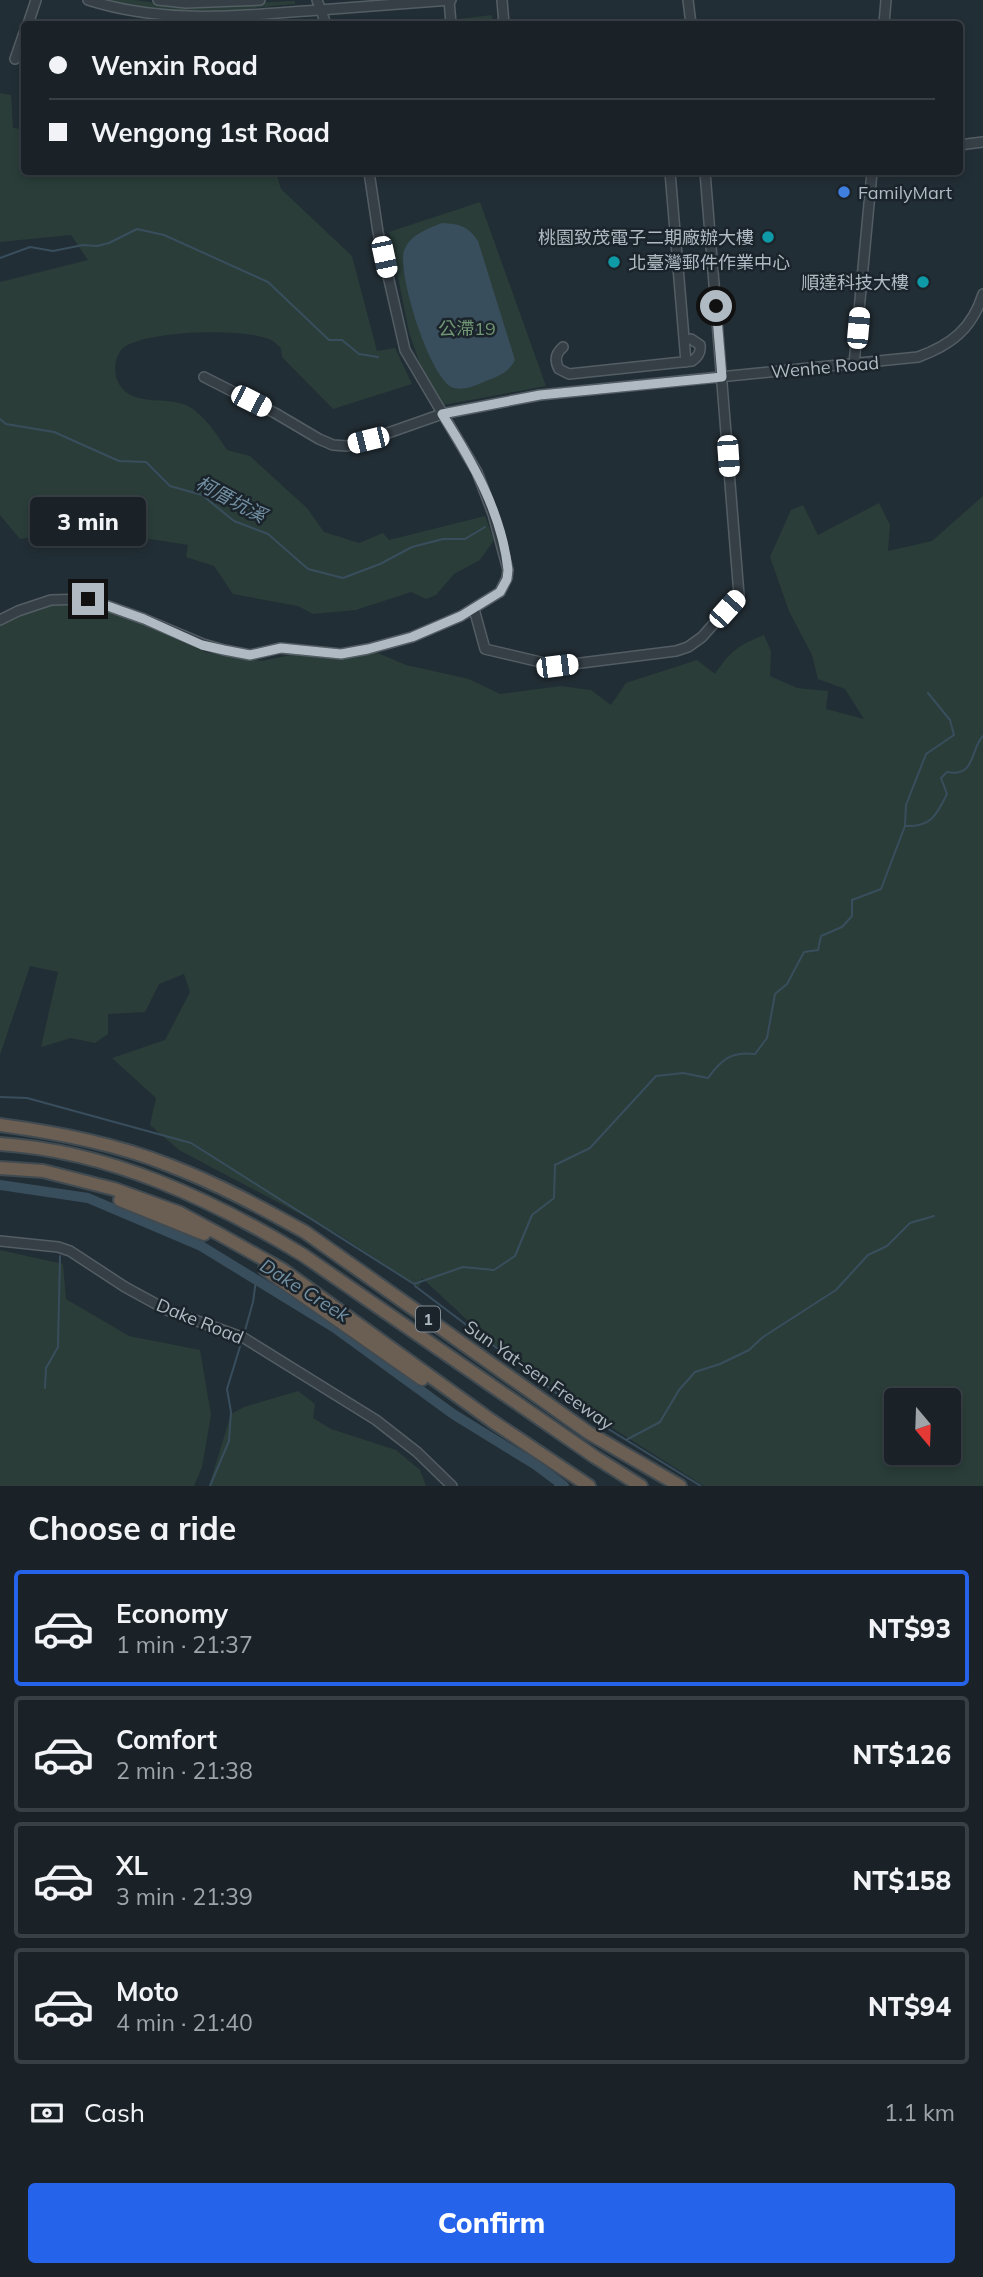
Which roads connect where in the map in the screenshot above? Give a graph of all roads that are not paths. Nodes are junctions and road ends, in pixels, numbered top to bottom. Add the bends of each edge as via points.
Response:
1 (36, 0) edge
2 (88, 0) edge
3 (158, 0) edge
4 (260, 0) edge
5 (317, 0) edge
6 (450, 0) edge
7 (502, 0) edge
8 (688, 0) edge
9 (886, 0) edge
10 (321, 10) junction
11 (267, 14) junction
12 (29, 21) edge
13 (237, 21) edge
14 (263, 21) edge
15 (325, 21) edge
16 (451, 21) edge
17 (504, 21) edge
18 (691, 21) edge
19 (884, 21) edge
20 (21, 42) edge
21 (15, 60) dead end
22 (983, 142) edge
23 (963, 144) edge
24 (369, 175) edge
25 (670, 175) edge
26 (705, 175) edge
27 (872, 175) edge
28 (983, 294) edge
29 (691, 338) dead end
30 (563, 347) dead end
31 (687, 362) junction
32 (855, 364) junction
33 (204, 377) dead end
34 (722, 377) junction
35 (442, 414) junction
36 (474, 609) junction
37 (0, 620) edge
38 (0, 1125) edge
39 (0, 1144) edge
40 (0, 1168) edge
41 (0, 1176) edge
42 (0, 1241) edge
43 (452, 1486) edge
44 (574, 1486) edge
45 (589, 1486) edge
46 (640, 1486) edge
47 (680, 1486) edge

1 - 12 street
2 - 13 street via 159,16
3 - 4 street
5 - 10 street
6 - 10 street
6 - 16 street
7 - 17 street
8 - 18 street
9 - 19 street
10 - 11 street
10 - 15 street
11 - 13 street
11 - 14 street
20 - 21 street
22 - 23 street
24 - 35 street via 404,350
25 - 31 street
26 - 34 street
27 - 32 street
28 - 32 street, Wenhe Road via 955,340 894,361
29 - 31 street via 700,345 699,354
30 - 31 street via 556,360 559,369 569,374
32 - 34 street, Wenhe Road
33 - 35 street, Wenhe Road via 333,445 347,446
34 - 35 street, Wenhe Road via 540,395
34 - 36 street via 739,595 702,637 676,651 557,666 485,649
35 - 36 street via 477,472 507,561 507,579 500,592
36 - 37 street via 412,637 341,654 281,648 250,655 224,650 88,599 39,603
38 - 47 highway, Sun Yat-sen Freeway / 1 via 53,1133 170,1165 257,1205 317,1240 589,1433
39 - 46 highway, Sun Yat-sen Freeway / 1 via 52,1151 130,1171 208,1201 255,1226
40 - 45 highway via 43,1171 114,1189 180,1213 219,1234 283,1270
41 - 44 highway via 43,1179 113,1197 216,1239 278,1276
42 - 43 street, Dake Road via 70,1251 167,1310 250,1341 376,1420

